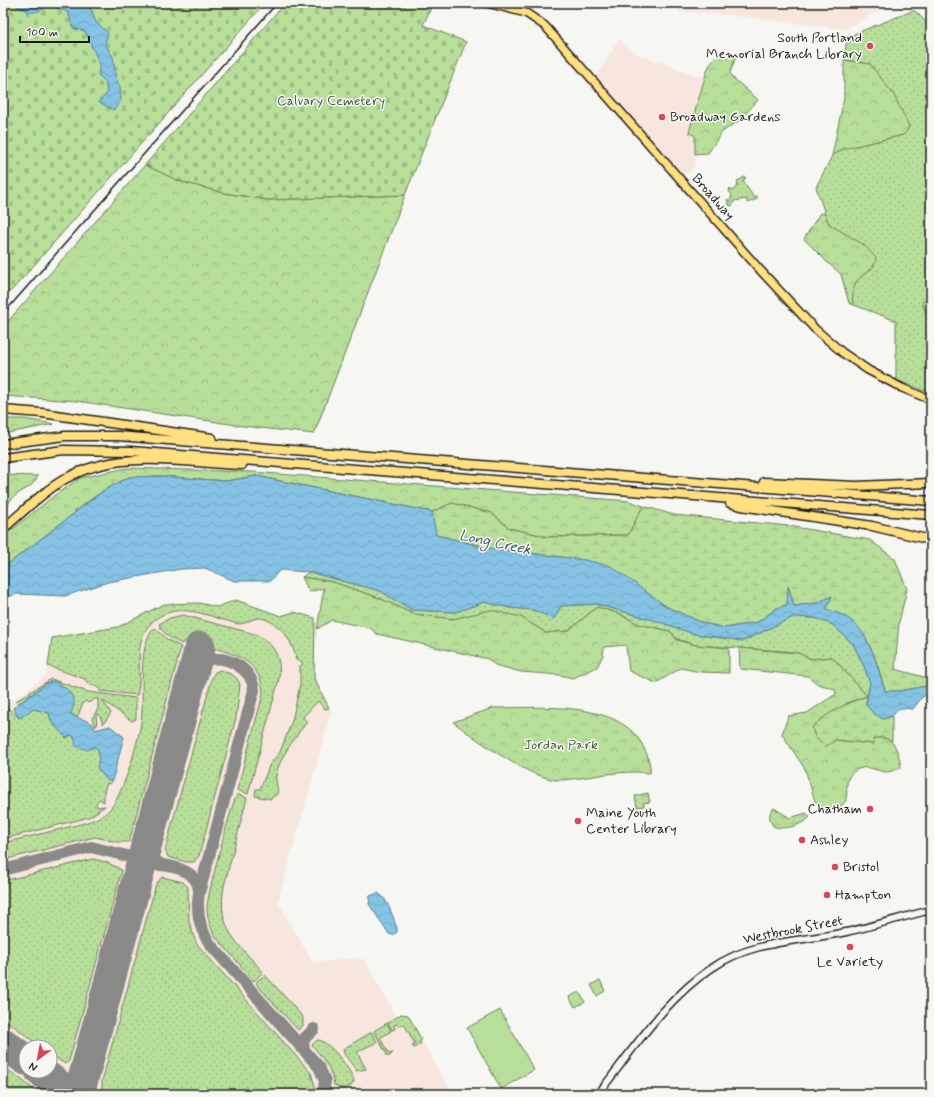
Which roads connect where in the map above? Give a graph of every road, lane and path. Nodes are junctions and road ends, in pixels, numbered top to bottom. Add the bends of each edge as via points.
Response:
1 (487, 3) edge
2 (931, 400) edge
3 (3, 410) edge
4 (3, 444) edge
5 (314, 451) junction
6 (3, 458) edge
7 (283, 464) junction
8 (622, 476) junction
9 (931, 483) edge
10 (716, 499) junction
11 (931, 501) edge
12 (931, 515) edge
13 (3, 529) edge
14 (931, 540) edge
15 (931, 910) edge
16 (598, 1094) edge

1 - 2 main road, Broadway via 526,13 545,26 761,271 827,340 874,374
3 - 5 highway via 42,413 206,438
4 - 5 highway via 100,435
5 - 8 highway
6 - 7 highway via 47,452 114,450
7 - 10 highway
7 - 13 highway via 251,466 136,460 98,465 57,484
8 - 9 highway via 856,486
8 - 11 highway
10 - 12 highway
10 - 14 highway via 741,506 872,526
15 - 16 street, Westbrook Street via 844,933 754,948 723,961 700,976 676,998

